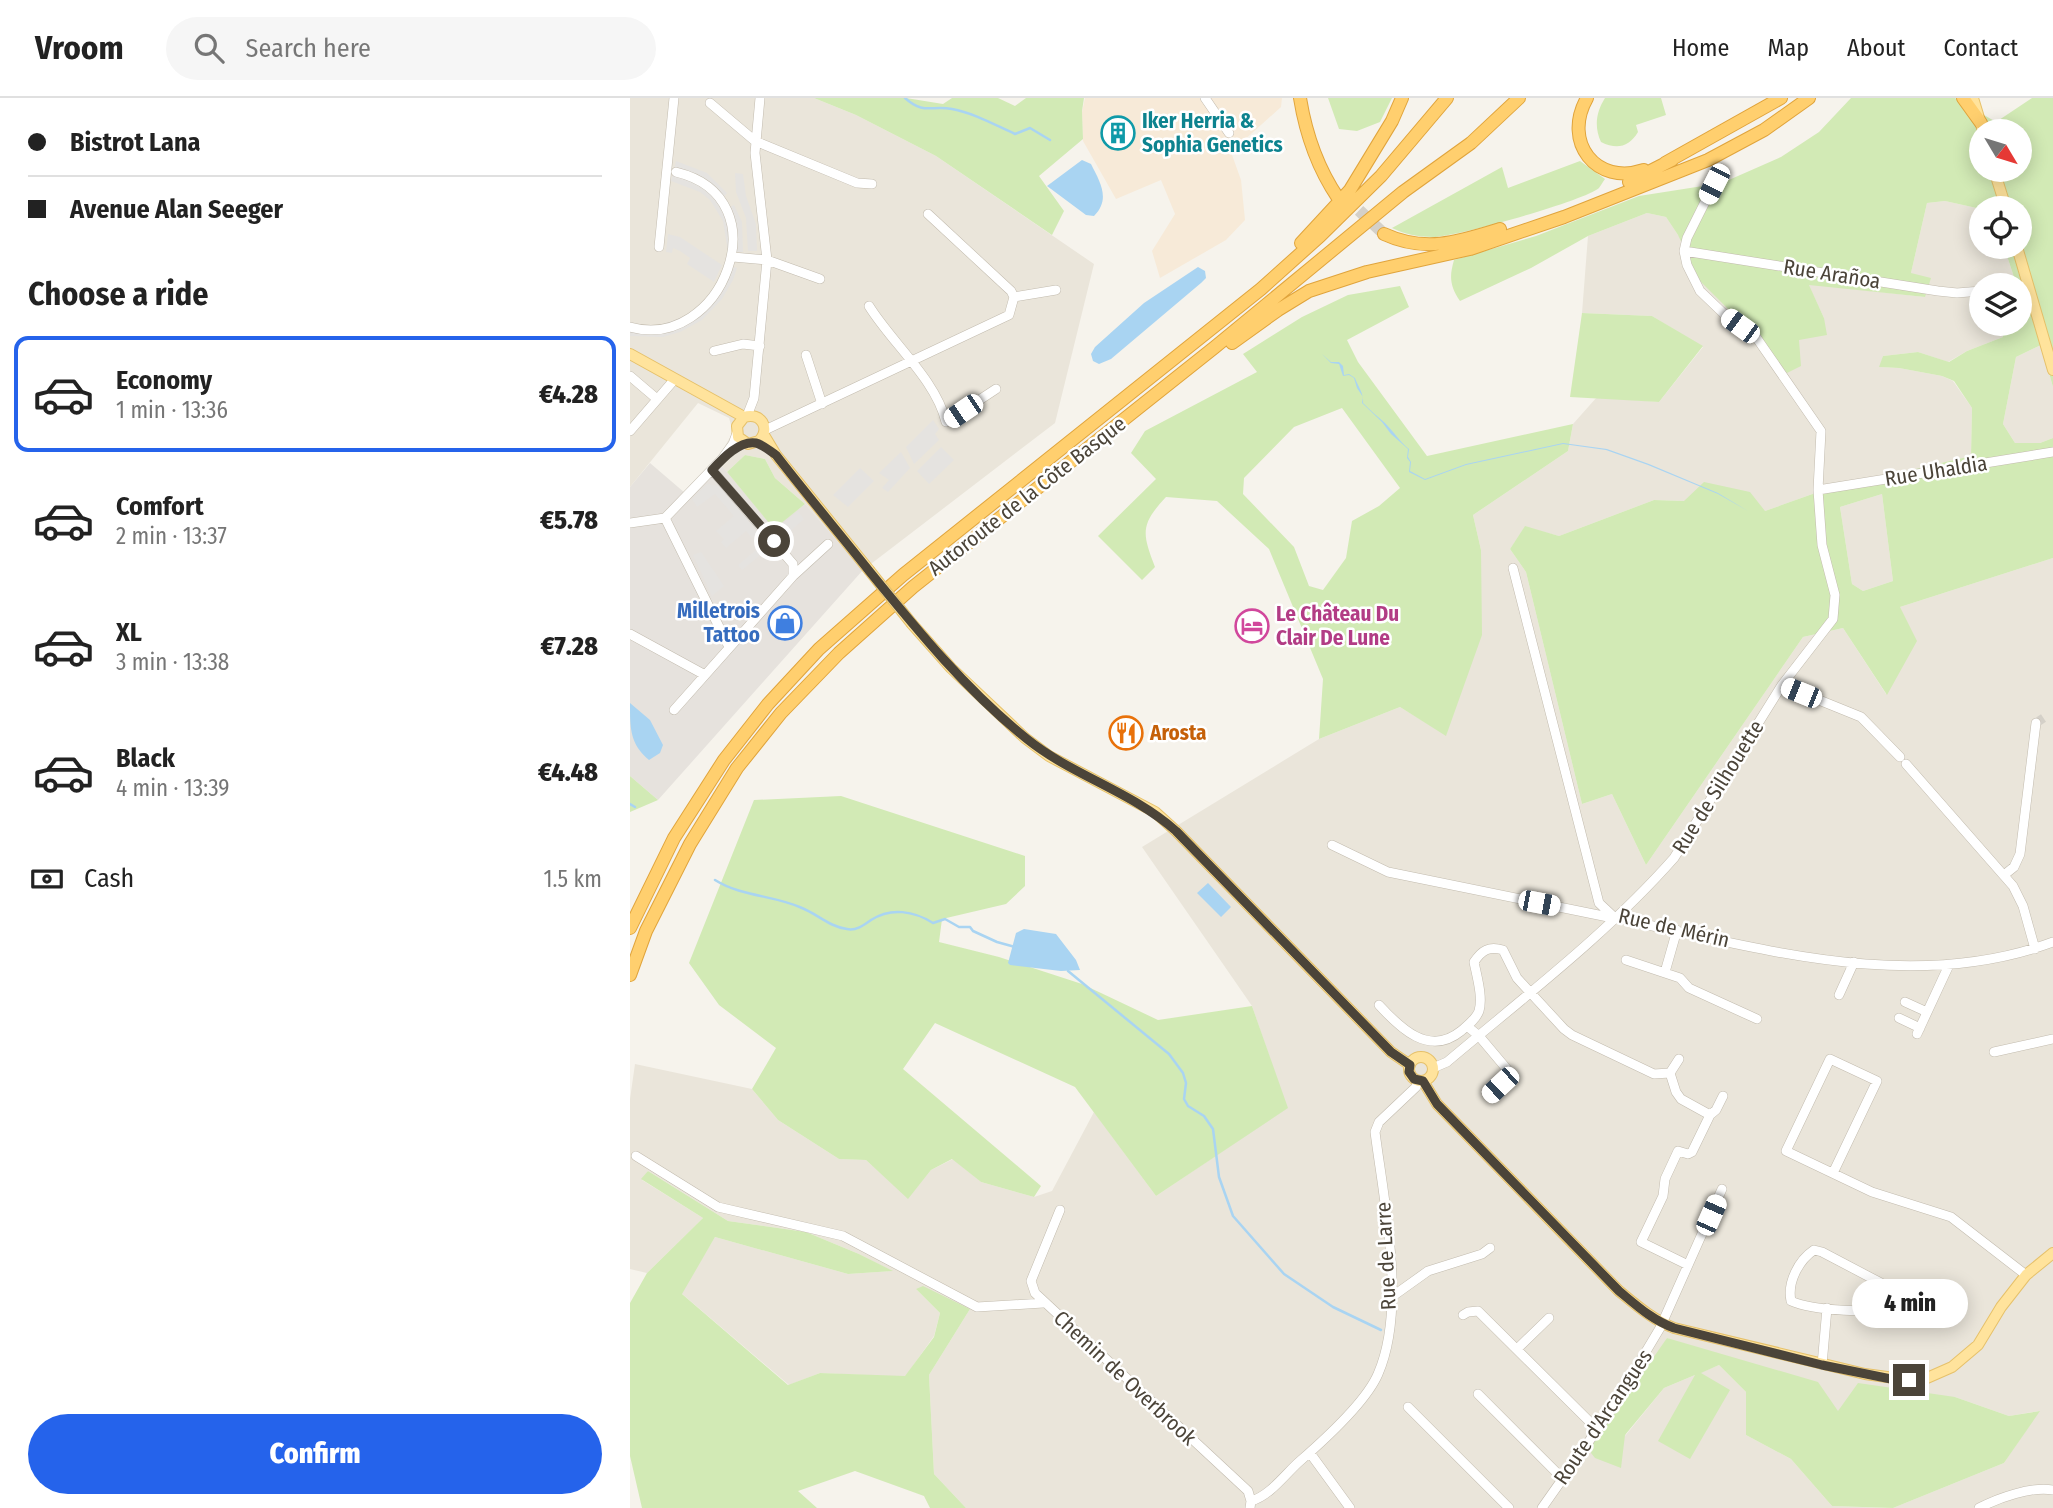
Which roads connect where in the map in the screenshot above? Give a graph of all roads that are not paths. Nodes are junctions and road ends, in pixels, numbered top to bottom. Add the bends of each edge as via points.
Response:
1 (674, 98) edge
2 (760, 98) edge
3 (1205, 98) edge
4 (1300, 98) edge
5 (1307, 98) edge
6 (1402, 98) edge
7 (1447, 98) edge
8 (1519, 98) edge
9 (1587, 98) edge
10 (1781, 98) edge
11 (1810, 98) edge
12 (1964, 98) edge
13 (1973, 98) edge
14 (710, 103) dead end
15 (1977, 119) edge
16 (1980, 119) edge
17 (1229, 133) dead end
18 (755, 141) junction
19 (1672, 160) junction
20 (676, 172) dead end
21 (872, 184) dead end
22 (1714, 184) dead end
23 (928, 214) dead end
24 (1488, 242) junction
25 (659, 247) dead end
26 (1684, 251) junction
27 (733, 257) junction
28 (767, 260) junction
29 (820, 279) dead end
30 (1261, 289) junction
31 (1056, 290) dead end
32 (1969, 292) edge
33 (1014, 298) junction
34 (869, 306) dead end
35 (2032, 309) edge
36 (630, 327) edge
37 (760, 346) junction
38 (1215, 348) junction
39 (714, 351) dead end
40 (630, 354) edge
41 (806, 355) dead end
42 (910, 362) junction
43 (2053, 370) edge
44 (630, 376) edge
45 (674, 380) junction
46 (996, 389) dead end
47 (657, 399) junction
48 (821, 404) junction
49 (751, 428) junction
50 (630, 431) edge
51 (2053, 452) edge
52 (712, 470) junction
53 (1818, 490) junction
54 (665, 518) junction
55 (630, 523) edge
56 (828, 544) dead end
57 (1513, 568) dead end
58 (793, 576) junction
59 (630, 634) edge
60 (729, 648) junction
61 (705, 675) junction
62 (1782, 685) junction
63 (674, 710) dead end
64 (2036, 723) dead end
65 (1332, 845) dead end
66 (2004, 875) junction
67 (1615, 918) junction
68 (630, 928) edge
69 (1677, 930) junction
70 (2053, 942) edge
71 (2035, 949) junction
72 (1626, 960) dead end
73 (1854, 962) junction
74 (1948, 965) junction
75 (1665, 972) junction
76 (630, 975) edge
77 (1530, 992) junction
78 (1839, 995) dead end
79 (1905, 1002) dead end
80 (1379, 1005) dead end
81 (1927, 1012) junction
82 (1899, 1018) dead end
83 (1757, 1019) dead end
84 (1467, 1026) junction
85 (1479, 1035) junction
86 (2053, 1039) edge
87 (1994, 1052) dead end
88 (1679, 1059) dead end
89 (1410, 1065) junction
90 (1433, 1068) junction
91 (1670, 1073) junction
92 (1420, 1081) junction
93 (1489, 1095) dead end
94 (1723, 1096) dead end
95 (1710, 1115) junction
96 (636, 1156) dead end
97 (1833, 1173) junction
98 (1722, 1189) dead end
99 (1060, 1210) dead end
100 (1490, 1248) dead end
101 (2053, 1253) edge
102 (1688, 1265) junction
103 (2026, 1275) junction
104 (1393, 1296) junction
105 (1043, 1303) junction
106 (1827, 1308) junction
107 (1886, 1310) junction
108 (1931, 1310) dead end
109 (1464, 1315) dead end
110 (1549, 1318) dead end
111 (1662, 1324) junction
112 (1517, 1349) junction
113 (1822, 1365) junction
114 (1478, 1394) dead end
115 (1408, 1407) dead end
116 (1597, 1429) junction
117 (1306, 1456) junction
118 (1562, 1478) junction
119 (2053, 1490) edge
120 (1251, 1504) edge
121 (1350, 1508) edge
122 (1509, 1508) edge
123 (1542, 1508) edge
124 (1979, 1508) edge

1 - 25 street
2 - 18 street
3 - 17 street
4 - 5 highway via 1318,166 1340,195 1316,143
6 - 30 highway via 1350,190 1269,274
7 - 30 highway, Autoroute de la Côte Basque via 1381,176
8 - 38 highway, Autoroute de la Côte Basque via 1471,143 1403,192
9 - 19 highway via 1577,124 1579,141 1599,168 1617,174 1640,172
10 - 19 highway
11 - 24 highway via 1708,160
12 - 15 highway
13 - 16 main road
14 - 18 street
18 - 21 street via 857,183
18 - 28 street
19 - 24 highway via 1587,201 1481,235 1420,245 1381,236 1419,251
20 - 27 street via 705,185 724,204 733,225
22 - 26 street
23 - 33 street via 1006,285
24 - 38 highway via 1309,291 1234,342
26 - 32 street, Rue Arañoa
26 - 53 street, Rue de Silhouette via 1700,291 1756,338 1821,431
27 - 28 street
27 - 36 street via 716,292 687,320 662,328
28 - 29 street
28 - 37 street
30 - 68 highway, Autoroute de la Côte Basque via 903,575 819,649 724,760 674,838
31 - 33 street
33 - 42 street via 1004,318
34 - 42 street
35 - 43 main road
37 - 39 street via 743,344
37 - 49 street
38 - 76 highway, Autoroute de la Côte Basque via 913,587 799,693 737,768 690,844 646,931
40 - 45 main road
41 - 48 street
42 - 46 street via 934,391 946,422
42 - 48 street
44 - 47 street
45 - 47 street
45 - 49 main road
47 - 50 street
48 - 49 street
49 - 52 street
49 - 89 main road, bridge via 951,668 1049,756 1144,806 1174,829 1391,1052
51 - 53 street, Rue Uhaldia
52 - 54 street
52 - 58 street via 793,564
53 - 62 street, Rue de Silhouette via 1822,545 1835,595 1833,619
54 - 55 street
54 - 60 street
56 - 58 street
57 - 67 street, Rue de Mérin via 1599,903
58 - 60 street
59 - 61 street
60 - 61 street
61 - 63 street
62 - 66 street via 1861,717
62 - 67 street, Rue de Silhouette via 1674,858
64 - 66 street via 2020,854
65 - 67 street via 1388,872
66 - 71 street via 2022,906
67 - 69 street, Rue de Mérin
67 - 77 street, Rue de Silhouette
69 - 73 street, Rue de Mérin
69 - 75 street
70 - 71 street, Rue de Mérin
71 - 74 street, Rue de Mérin
72 - 75 street
73 - 74 street, Rue de Mérin
73 - 78 street
74 - 81 street
75 - 83 street
77 - 84 street via 1503,950 1493,947 1481,952 1474,962 1479,1010
77 - 85 street, Rue de Silhouette
77 - 91 street via 1572,1035 1654,1074
79 - 81 street
80 - 84 street via 1401,1029 1418,1038 1436,1041
81 - 82 street via 1918,1031
84 - 85 street
85 - 90 street, Rue de Silhouette
85 - 93 street via 1511,1074
86 - 87 street
88 - 91 street
89 - 90 main road via 1423,1057
89 - 92 main road via 1409,1072
90 - 92 main road via 1429,1078
91 - 95 street via 1681,1099
92 - 104 street, Rue de Larre via 1379,1122 1376,1132
92 - 111 main road via 1619,1291
94 - 95 street
95 - 102 street via 1692,1152 1678,1151 1641,1242
96 - 105 street, Chemin de Overbrook via 718,1207 843,1236 977,1307
97 - 97 street via 1786,1151 1830,1059 1877,1082
97 - 103 street via 1872,1192 1951,1217
98 - 102 street, Route d'Arcangues
99 - 105 street via 1031,1281
100 - 104 street via 1428,1271
101 - 103 main road
102 - 111 street, Route d'Arcangues
103 - 113 main road via 1978,1345 1942,1373 1891,1379
104 - 117 street, Rue de Larre via 1378,1376
105 - 120 street, Chemin de Overbrook via 1248,1491
106 - 107 street
106 - 107 street via 1804,1307 1791,1301 1789,1293 1801,1259 1814,1250 1881,1283
106 - 113 street
107 - 108 street
109 - 112 street via 1478,1311
110 - 112 street
111 - 113 main road
111 - 116 street, Route d'Arcangues
112 - 116 street
114 - 118 street
115 - 122 street
116 - 118 street, Route d'Arcangues
117 - 120 street, Rue de Larre
117 - 121 street
118 - 123 street, Route d'Arcangues
119 - 124 street via 2011,1495

